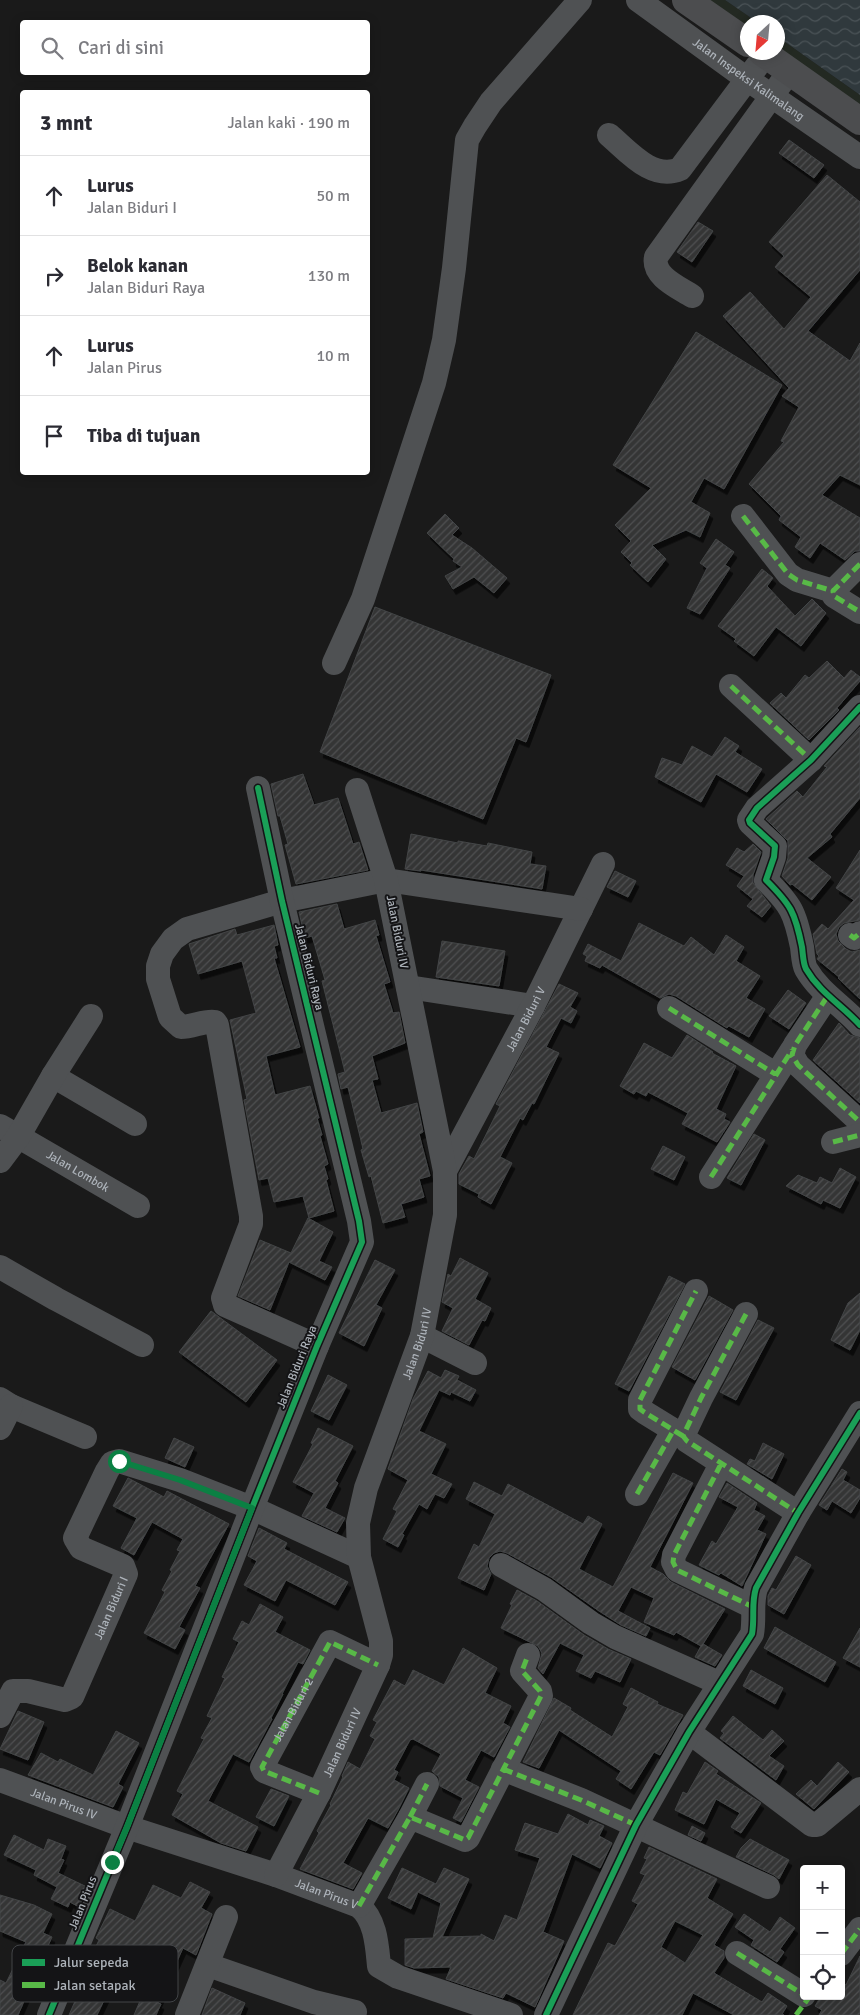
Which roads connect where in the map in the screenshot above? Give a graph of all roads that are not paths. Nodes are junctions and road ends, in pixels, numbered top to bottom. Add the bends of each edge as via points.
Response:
1 (580, 0) edge
2 (638, 0) edge
3 (686, 0) edge
4 (740, 38) edge
5 (754, 60) edge
6 (772, 60) edge
7 (789, 72) junction
8 (747, 79) junction
9 (773, 96) junction
10 (860, 121) edge
11 (609, 134) dead end
12 (860, 157) edge
13 (692, 296) dead end
14 (743, 516) dead end
15 (860, 564) edge
16 (833, 591) junction
17 (860, 612) edge
18 (334, 664) dead end
19 (732, 686) dead end
20 (860, 707) edge
21 (811, 760) junction
22 (258, 788) dead end
23 (356, 790) dead end
24 (603, 864) dead end
25 (386, 880) junction
26 (282, 901) junction
27 (581, 909) junction
28 (408, 987) junction
29 (827, 997) junction
30 (533, 1006) junction
31 (670, 1008) dead end
32 (91, 1016) dead end
33 (860, 1025) edge
34 (792, 1050) junction
35 (776, 1074) junction
36 (53, 1076) junction
37 (860, 1122) edge
38 (135, 1124) dead end
39 (9, 1132) edge
40 (860, 1135) edge
41 (833, 1142) dead end
42 (0, 1161) edge
43 (445, 1171) junction
44 (711, 1177) dead end
45 (138, 1206) dead end
46 (0, 1267) edge
47 (696, 1291) dead end
48 (746, 1314) dead end
49 (422, 1336) junction
50 (142, 1345) dead end
51 (317, 1346) junction
52 (475, 1363) dead end
53 (6, 1402) edge
54 (860, 1413) edge
55 (0, 1428) edge
56 (678, 1434) junction
57 (85, 1437) dead end
58 (721, 1464) junction
59 (637, 1494) dead end
60 (252, 1508) junction
61 (798, 1513) junction
62 (359, 1557) junction
63 (501, 1565) dead end
64 (753, 1607) junction
65 (528, 1654) dead end
66 (378, 1665) junction
67 (719, 1683) junction
68 (0, 1716) edge
69 (689, 1732) junction
70 (503, 1769) junction
71 (0, 1780) edge
72 (427, 1784) dead end
73 (860, 1789) edge
74 (319, 1793) junction
75 (410, 1817) junction
76 (636, 1824) junction
77 (127, 1827) junction
78 (276, 1875) junction
79 (768, 1887) dead end
80 (359, 1906) junction
81 (226, 1917) dead end
82 (860, 1929) edge
83 (78, 1945) edge
84 (845, 1949) edge
85 (737, 1953) dead end
86 (208, 1965) junction
87 (800, 1997) edge
88 (54, 2002) edge
89 (312, 2009) edge
90 (355, 2012) dead end
91 (49, 2015) edge
92 (188, 2015) edge
93 (511, 2015) edge
94 (546, 2015) edge

1 - 18 street via 492,102 467,140 454,268 434,383 366,590
2 - 8 street, Jalan Inspeksi Kalimalang
3 - 4 main road
5 - 8 street
6 - 7 main road
7 - 9 street
7 - 10 main road
8 - 9 street, Jalan Inspeksi Kalimalang
8 - 11 street via 680,169 663,173 650,168
9 - 12 street, Jalan Inspeksi Kalimalang
9 - 13 street via 656,257 658,272
14 - 16 street via 788,574
15 - 16 street
16 - 17 street via 834,596
19 - 21 street
20 - 21 street
21 - 29 street via 757,808 749,820 775,846 766,880 785,899 796,919 805,968
22 - 26 street, Jalan Biduri Raya
23 - 25 street, Jalan Biduri IV
24 - 27 street, Jalan Biduri V
25 - 26 street
25 - 27 street
25 - 28 street, Jalan Biduri IV
26 - 51 street, Jalan Biduri Raya via 362,1242
26 - 51 street via 187,929 173,939 162,954 158,979 170,1017 181,1027 211,1021 217,1025 251,1216 223,1302
27 - 30 street, Jalan Biduri V
28 - 30 street
28 - 43 street, Jalan Biduri IV
29 - 33 street
29 - 34 street
30 - 43 street, Jalan Biduri V
31 - 35 street
32 - 36 street
34 - 35 street
34 - 37 street via 798,1066
35 - 44 street
36 - 38 street
36 - 39 street
39 - 42 street
39 - 45 street, Jalan Lombok
40 - 41 street
43 - 49 street, Jalan Biduri IV via 445,1215
46 - 50 street
47 - 56 street via 640,1400 640,1410
48 - 56 street
49 - 52 street
49 - 62 street, Jalan Biduri IV via 366,1488 358,1523
51 - 60 street, Jalan Biduri Raya
53 - 55 street
53 - 57 street
54 - 61 street
56 - 58 street
56 - 59 street
58 - 61 street
58 - 64 street via 673,1562 677,1570
60 - 62 street
60 - 68 street, Jalan Biduri I via 180,1480 119,1461 112,1463 75,1538 81,1548 124,1566 126,1574 72,1697 65,1700 28,1691 13,1691
60 - 77 street, Jalan Biduri Raya
61 - 64 street via 756,1588
62 - 66 street, Jalan Biduri IV via 381,1641
63 - 67 street via 544,1589 615,1637
64 - 67 street via 752,1634
65 - 70 street via 522,1671 541,1696
66 - 74 street, Jalan Biduri IV
66 - 74 street, Jalan Biduri 2 via 329,1644 262,1767 264,1771
67 - 69 street
69 - 73 street via 812,1825 817,1825
69 - 76 street
70 - 75 street via 467,1840
70 - 76 street
71 - 77 street, Jalan Pirus IV
72 - 75 street
74 - 78 street, Jalan Biduri IV
75 - 80 street
76 - 79 street
76 - 94 street
77 - 78 street, Jalan Pirus V
77 - 83 street, Jalan Pirus
78 - 80 street, Jalan Pirus V
80 - 93 street, Jalan Pirus V via 368,1916 377,1944 378,1966 382,1969
81 - 86 street
82 - 84 street
85 - 87 street
86 - 89 street
86 - 92 street
88 - 91 street, Jalan Pirus
89 - 90 street

